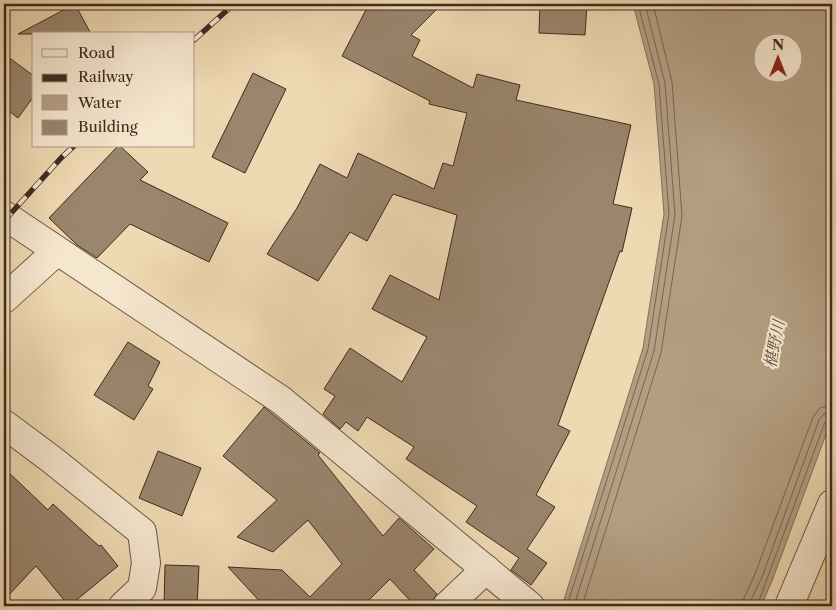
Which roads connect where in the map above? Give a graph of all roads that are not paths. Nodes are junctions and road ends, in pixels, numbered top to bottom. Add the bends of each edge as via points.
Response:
1 (4, 215) edge
2 (57, 250) junction
3 (4, 300) edge
4 (4, 424) edge
5 (832, 504) edge
6 (486, 569) junction
7 (123, 606) edge
8 (448, 606) edge
9 (530, 606) edge
10 (789, 606) edge

1 - 2 street
2 - 3 street
2 - 6 street via 281,400
4 - 7 street via 142,532 146,563 142,588
5 - 10 street
6 - 8 street
6 - 9 street

